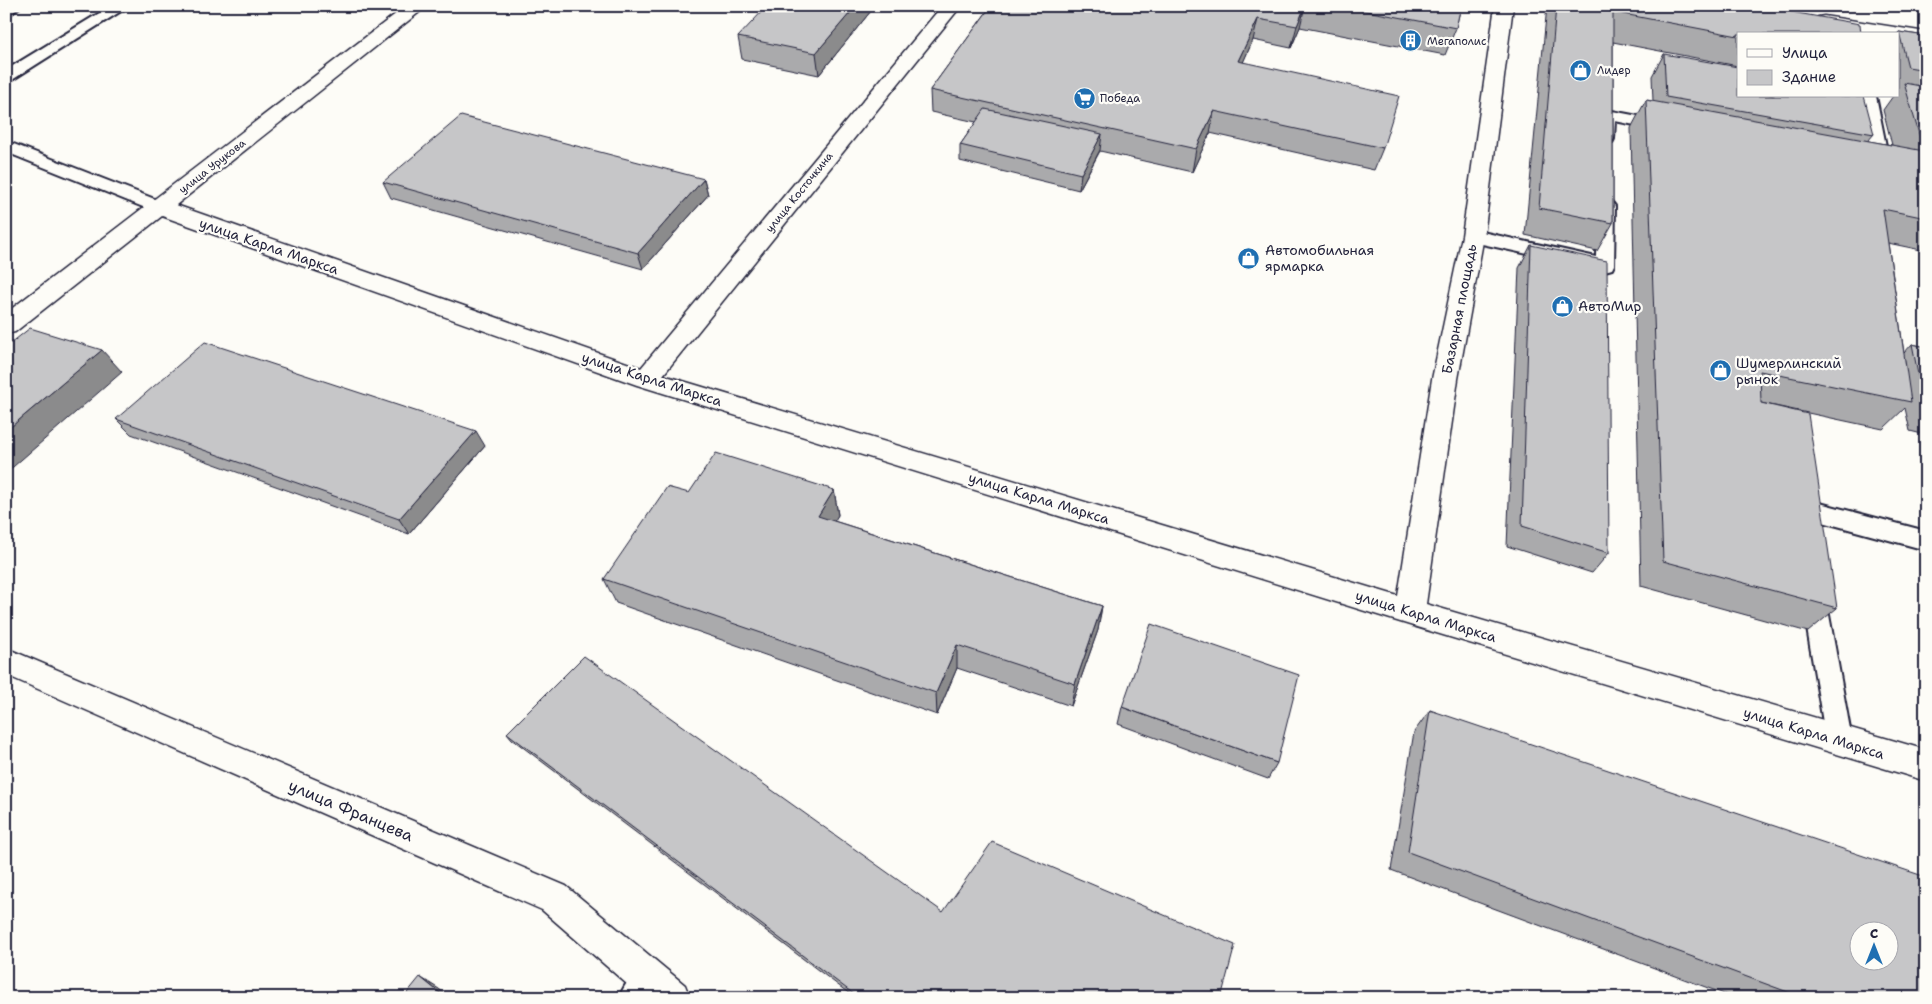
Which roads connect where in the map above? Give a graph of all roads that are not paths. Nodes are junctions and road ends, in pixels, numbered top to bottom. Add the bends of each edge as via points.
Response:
1 (14, 6) edge
2 (122, 6) edge
3 (418, 6) edge
4 (952, 6) edge
5 (1504, 6) edge
6 (6, 11) edge
7 (1809, 18) edge
8 (1856, 30) edge
9 (1874, 32) edge
10 (1900, 35) edge
11 (1926, 38) edge
12 (6, 77) edge
13 (1868, 98) edge
14 (1685, 129) edge
15 (6, 146) edge
16 (1606, 153) edge
17 (1862, 162) edge
18 (1606, 190) edge
19 (160, 207) junction
20 (1473, 236) junction
21 (6, 326) edge
22 (646, 378) junction
23 (1802, 535) edge
24 (1926, 541) edge
25 (1809, 573) edge
26 (1410, 612) junction
27 (6, 661) edge
28 (1838, 740) junction
29 (1926, 766) edge
30 (652, 991) edge

1 - 6 lane
2 - 12 lane
3 - 19 street, улица Урукова
4 - 22 street, улица Косточкина
5 - 20 street, Базарная площадь
7 - 8 street
8 - 9 street
10 - 11 street
13 - 17 lane via 1881,166
14 - 16 lane via 1607,115
15 - 19 lane
18 - 20 lane via 1605,265
19 - 21 street, улица Урукова
19 - 22 street, улица Карла Маркса
20 - 26 street, Базарная площадь via 1446,379
22 - 26 street, улица Карла Маркса
23 - 24 lane via 1797,506
25 - 28 lane
26 - 28 street, улица Карла Маркса
27 - 30 street, улица Францева via 554,898
28 - 29 street, улица Карла Маркса

